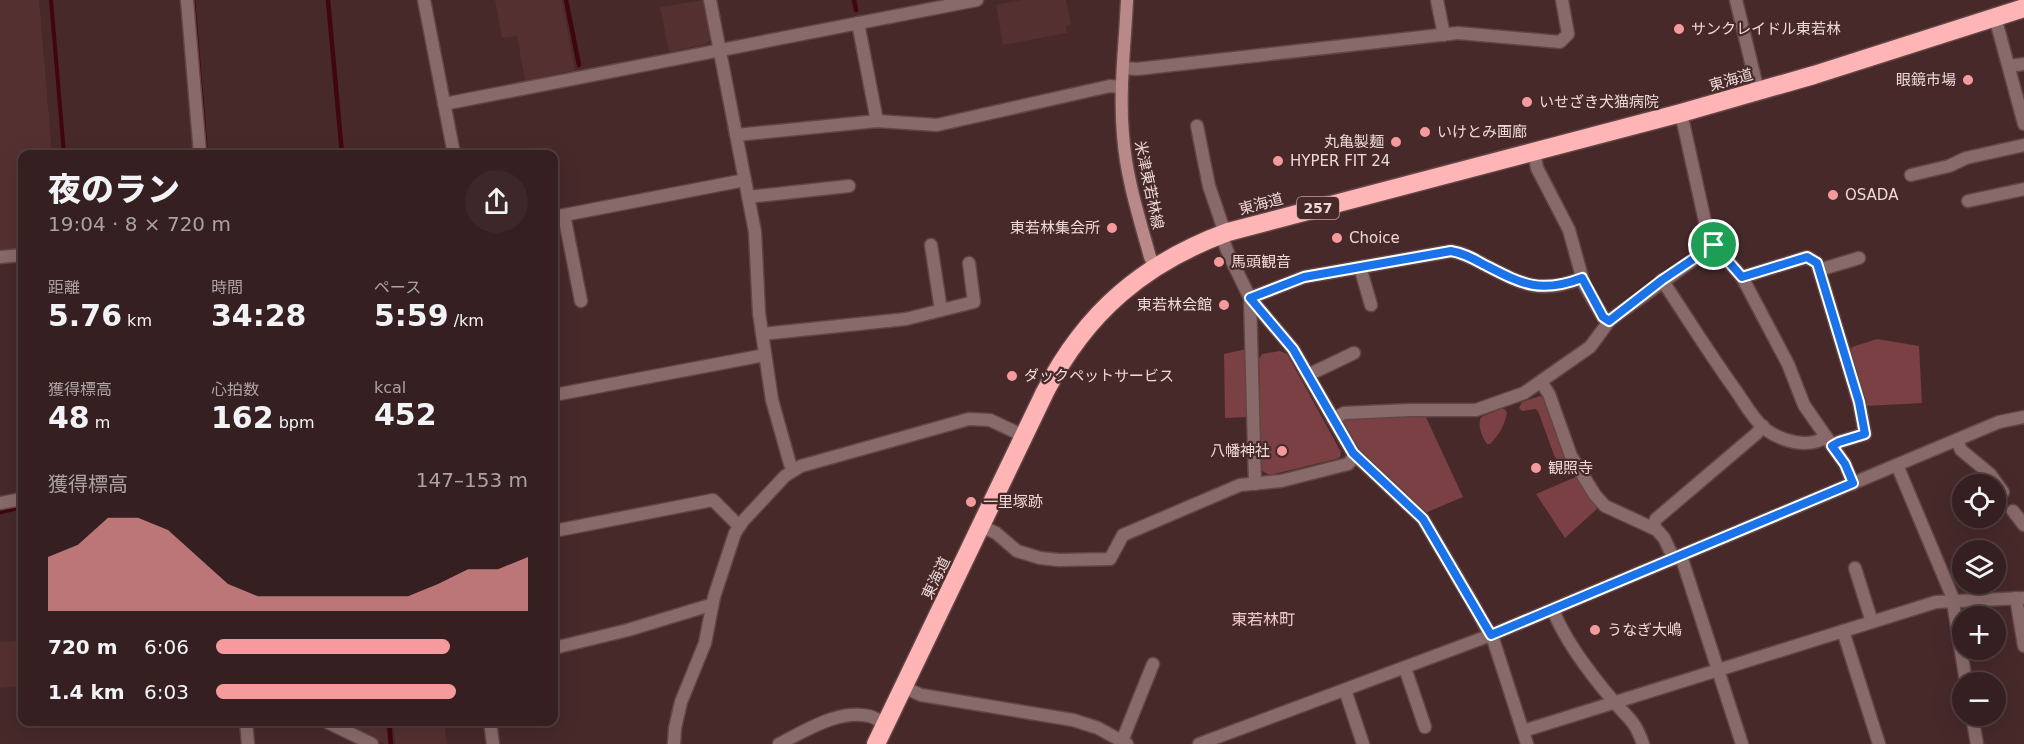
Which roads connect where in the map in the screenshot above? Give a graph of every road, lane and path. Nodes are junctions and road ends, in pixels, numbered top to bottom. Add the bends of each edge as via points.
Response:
1 (187, 0) edge
2 (424, 0) edge
3 (710, 0) edge
4 (977, 0) edge
5 (1127, 0) edge
6 (1437, 0) edge
7 (1562, 0) edge
8 (1738, 0) edge
9 (2024, 8) edge
10 (1995, 17) junction
11 (858, 23) junction
12 (1444, 35) junction
13 (720, 50) junction
14 (2024, 64) edge
15 (2008, 66) junction
16 (1123, 68) junction
17 (1122, 87) junction
18 (1758, 92) junction
19 (444, 104) junction
20 (1681, 113) junction
21 (877, 121) junction
22 (2024, 124) edge
23 (1197, 126) dead end
24 (736, 135) junction
25 (2024, 145) edge
26 (200, 150) edge
27 (453, 150) edge
28 (1533, 152) junction
29 (1911, 175) dead end
30 (745, 180) junction
31 (849, 186) dead end
32 (2024, 189) edge
33 (748, 197) junction
34 (1968, 201) dead end
35 (559, 216) edge
36 (1223, 234) junction
37 (932, 245) dead end
38 (1714, 245) junction
39 (18, 255) edge
40 (0, 257) edge
41 (1859, 258) dead end
42 (969, 263) dead end
43 (1155, 266) junction
44 (1360, 267) junction
45 (1819, 270) junction
46 (1742, 277) junction
47 (1582, 278) junction
48 (1662, 280) junction
49 (1250, 298) junction
50 (581, 301) dead end
51 (1371, 305) dead end
52 (941, 310) junction
53 (1609, 321) junction
54 (762, 334) junction
55 (1354, 353) dead end
56 (765, 355) junction
57 (1308, 375) junction
58 (1541, 382) junction
59 (558, 394) edge
60 (2024, 417) edge
61 (1334, 419) junction
62 (1762, 426) junction
63 (1024, 436) junction
64 (1957, 440) junction
65 (1829, 441) junction
66 (1356, 455) junction
67 (1897, 465) junction
68 (794, 469) junction
69 (1990, 474) edge
70 (1853, 483) junction
71 (1255, 484) junction
72 (18, 500) edge
73 (0, 503) edge
74 (2013, 511) dead end
75 (2024, 525) edge
76 (739, 526) junction
77 (981, 526) junction
78 (1653, 527) junction
79 (558, 530) edge
80 (1677, 557) junction
81 (1855, 568) dead end
82 (2020, 598) edge
83 (1953, 601) junction
84 (712, 607) junction
85 (1552, 610) junction
86 (1872, 622) junction
87 (1843, 632) junction
88 (1491, 635) junction
89 (2024, 646) edge
90 (558, 647) edge
91 (1153, 664) dead end
92 (1405, 668) junction
93 (1718, 670) junction
94 (1964, 672) edge
95 (903, 687) junction
96 (1345, 690) junction
97 (1615, 703) junction
98 (886, 724) junction
99 (246, 726) edge
100 (335, 726) edge
101 (491, 726) edge
102 (1974, 726) edge
103 (1425, 727) dead end
104 (1523, 731) junction
105 (1124, 743) edge
106 (248, 744) edge
107 (372, 744) edge
108 (493, 744) edge
109 (674, 744) edge
110 (779, 744) edge
111 (876, 744) edge
112 (1199, 744) edge
113 (1363, 744) edge
114 (1527, 744) edge
115 (1643, 744) edge
116 (1742, 744) edge
117 (1879, 744) edge
118 (1977, 744) edge

1 - 26 street
2 - 19 street
3 - 13 street
4 - 11 street
5 - 16 main road, 米津東若林線
6 - 12 street
7 - 12 street via 1568,34 1560,42
8 - 18 street
9 - 10 highway, 東海道 / 257
10 - 15 street
10 - 18 highway, 東海道 / 257
11 - 13 street
11 - 21 street
12 - 16 street
13 - 19 street
13 - 24 street
14 - 15 street
15 - 22 street
16 - 17 main road, 米津東若林線
17 - 21 street via 1110,86 937,125
17 - 43 main road, 米津東若林線 via 1128,173
18 - 20 highway, 東海道 / 257
19 - 27 street
20 - 28 highway, 東海道 / 257
20 - 38 street via 1707,230
21 - 24 street
23 - 36 street
24 - 30 street
25 - 29 street
28 - 36 highway, 東海道 / 257
28 - 47 street via 1569,230
30 - 33 street
30 - 35 street
31 - 33 street
32 - 34 street
33 - 54 street via 755,232
35 - 50 street
36 - 43 highway, 東海道 / 257
36 - 49 street
37 - 52 street
38 - 46 street
38 - 48 street
39 - 40 street
41 - 45 street
42 - 52 street via 974,302
43 - 63 highway, 東海道 / 257 via 1114,298 1080,335 1057,370
44 - 47 street via 1451,251 1526,285 1550,286
44 - 49 street via 1304,277
44 - 51 street
45 - 46 street via 1817,263 1807,257
45 - 65 street via 1865,434
46 - 65 street via 1788,364 1804,405
47 - 53 street
48 - 53 street
48 - 62 street
49 - 57 street via 1293,349
49 - 71 street
52 - 54 street via 906,319
53 - 58 street via 1590,347
54 - 56 street
55 - 57 street
56 - 59 street
56 - 68 street via 774,407
57 - 61 street
58 - 61 street via 1524,393 1476,410 1344,413
58 - 78 street via 1571,456 1598,500
60 - 64 street via 1999,422
61 - 66 street
62 - 65 street via 1775,435 1801,443
62 - 78 street via 1656,519
63 - 68 street via 990,420 969,419
63 - 77 highway, 東海道 / 257
64 - 67 street
64 - 69 street via 1961,450
65 - 70 street
66 - 71 street via 1348,464
66 - 88 street via 1423,519
67 - 70 street
67 - 83 street
68 - 76 street
70 - 80 street
71 - 77 street via 1240,485 1123,536 1110,559 1040,558 1017,551
72 - 73 street
74 - 75 street
76 - 79 street via 713,500
76 - 84 street
77 - 95 highway, 東海道 / 257
78 - 80 street
80 - 85 street
80 - 93 street
81 - 86 street
82 - 83 street
82 - 89 street
83 - 86 street via 1936,602
83 - 94 street
84 - 90 street
84 - 109 street via 705,642 681,702
85 - 88 street
85 - 97 street via 1576,653
86 - 87 street
87 - 93 street
87 - 117 street
88 - 92 street
88 - 104 street
91 - 105 street
92 - 96 street
92 - 103 street
93 - 97 street
93 - 116 street
95 - 98 highway, 東海道 / 257
95 - 105 street via 921,695 1073,720
96 - 112 street
96 - 113 street
97 - 104 street
97 - 115 street via 1636,724
98 - 110 street via 869,716 846,715
98 - 111 highway, 東海道 / 257
99 - 106 street
100 - 107 street
101 - 108 street
102 - 118 street
104 - 114 street

